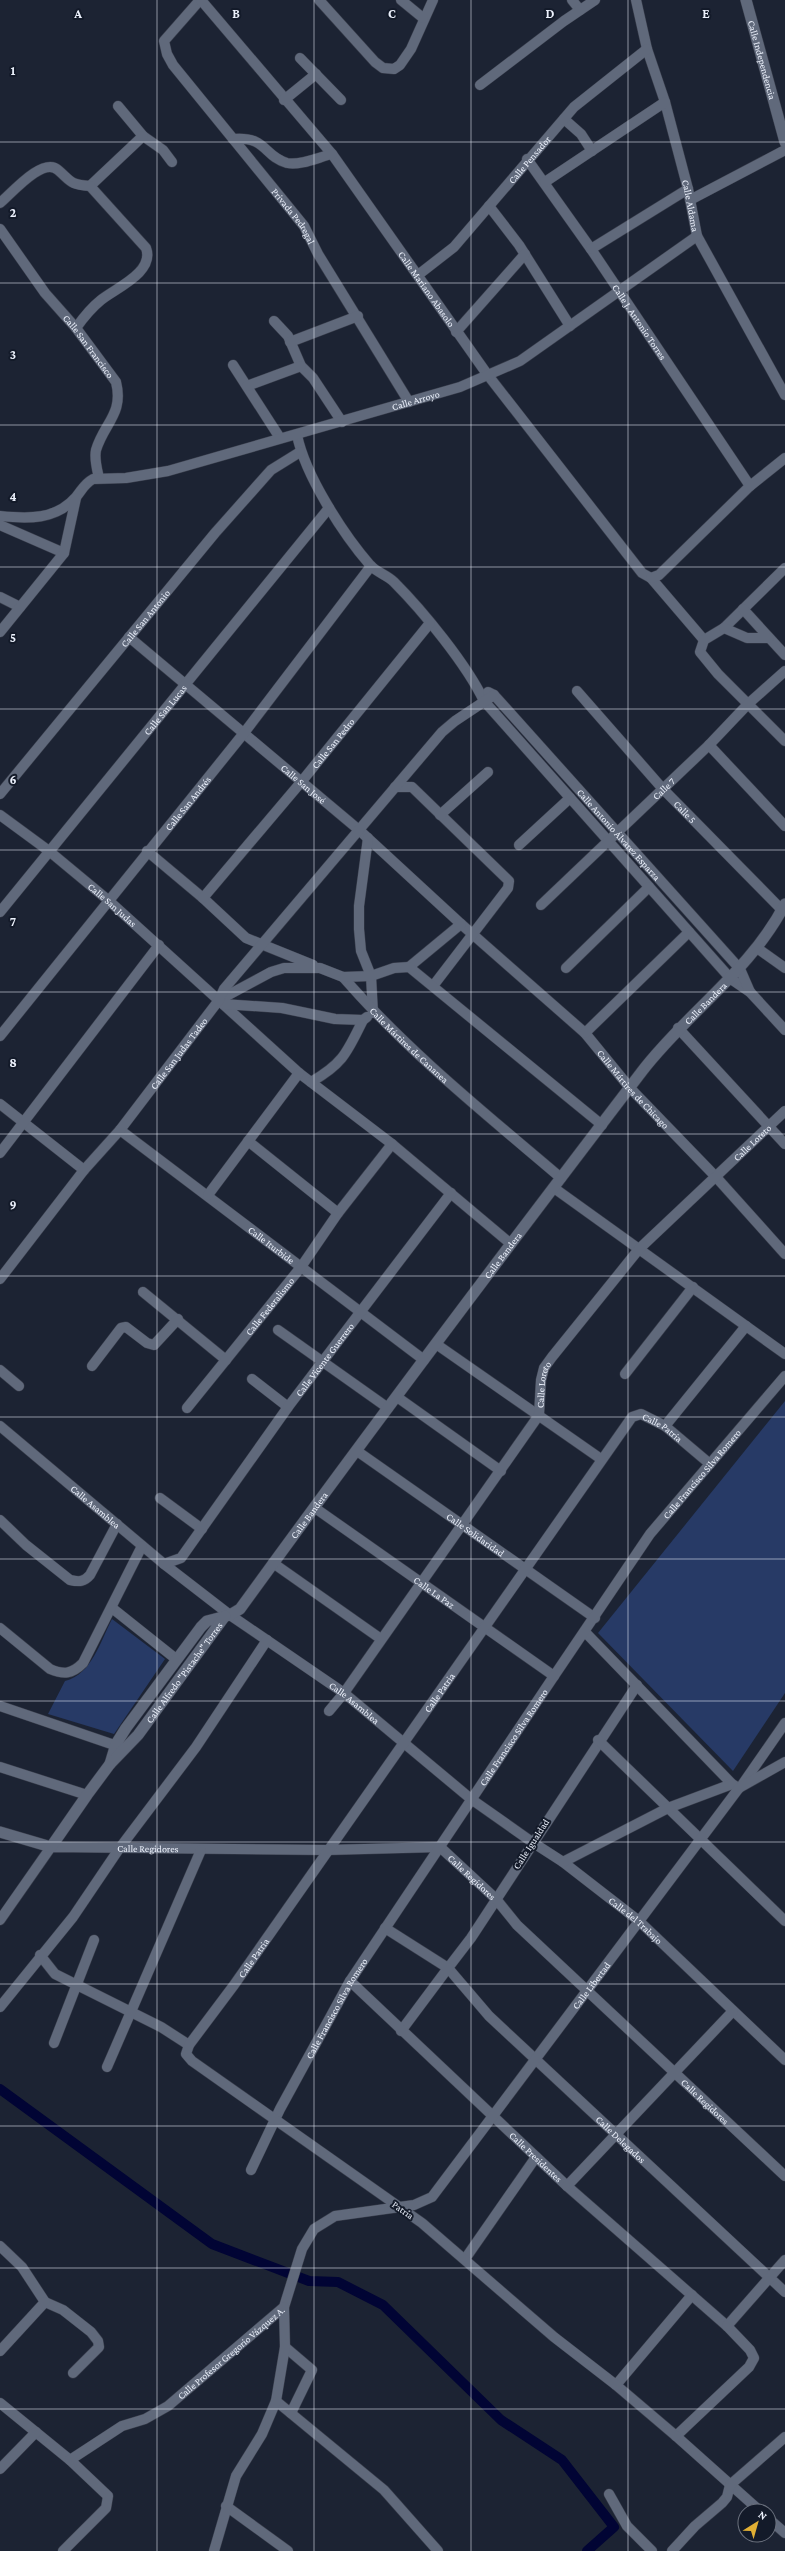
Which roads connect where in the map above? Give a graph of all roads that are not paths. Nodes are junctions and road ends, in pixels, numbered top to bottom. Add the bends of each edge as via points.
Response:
1 (201, 0) edge
2 (319, 0) edge
3 (401, 0) edge
4 (433, 0) edge
5 (572, 0) edge
6 (595, 0) edge
7 (636, 0) edge
8 (746, 0) edge
9 (580, 10) junction
10 (423, 18) junction
11 (647, 49) junction
12 (300, 58) dead end
13 (316, 74) junction
14 (480, 85) dead end
15 (284, 100) junction
16 (341, 100) dead end
17 (664, 102) junction
18 (118, 106) dead end
19 (564, 119) junction
20 (783, 123) edge
21 (143, 136) junction
22 (233, 139) junction
23 (785, 142) edge
24 (785, 150) edge
25 (592, 151) junction
26 (332, 154) junction
27 (527, 159) junction
28 (172, 162) dead end
29 (545, 182) junction
30 (90, 186) junction
31 (688, 189) junction
32 (690, 200) junction
33 (0, 204) edge
34 (489, 206) junction
35 (0, 228) edge
36 (697, 236) junction
37 (591, 249) junction
38 (525, 254) junction
39 (418, 275) junction
40 (619, 292) junction
41 (358, 316) junction
42 (274, 322) dead end
43 (570, 326) junction
44 (76, 328) junction
45 (456, 332) junction
46 (290, 342) junction
47 (233, 365) dead end
48 (301, 366) junction
49 (487, 374) junction
50 (246, 386) junction
51 (785, 395) edge
52 (409, 402) junction
53 (342, 422) junction
54 (297, 436) junction
55 (280, 438) junction
56 (300, 452) junction
57 (785, 458) edge
58 (99, 478) junction
59 (750, 486) junction
60 (76, 497) junction
61 (329, 508) junction
62 (0, 516) edge
63 (0, 524) edge
64 (64, 553) junction
65 (371, 566) junction
66 (784, 570) edge
67 (651, 578) junction
68 (0, 597) edge
69 (20, 607) junction
70 (743, 610) junction
71 (430, 623) junction
72 (724, 628) junction
73 (0, 632) edge
74 (130, 637) junction
75 (769, 638) junction
76 (704, 640) junction
77 (785, 655) edge
78 (785, 670) edge
79 (188, 684) junction
80 (477, 686) junction
81 (577, 691) dead end
82 (494, 695) junction
83 (484, 701) junction
84 (748, 704) junction
85 (244, 733) junction
86 (785, 741) edge
87 (709, 745) junction
88 (413, 770) junction
89 (488, 772) dead end
90 (302, 781) junction
91 (395, 787) junction
92 (412, 787) junction
93 (662, 788) junction
94 (0, 794) edge
95 (570, 798) junction
96 (0, 815) edge
97 (440, 815) junction
98 (785, 826) edge
99 (359, 830) junction
100 (618, 832) junction
101 (368, 838) junction
102 (609, 842) junction
103 (519, 845) dead end
104 (49, 851) junction
105 (147, 851) junction
106 (649, 887) junction
107 (203, 898) junction
108 (108, 900) junction
109 (541, 906) dead end
110 (783, 907) edge
111 (0, 912) edge
112 (461, 924) junction
113 (689, 932) junction
114 (473, 934) junction
115 (159, 945) junction
116 (261, 945) junction
117 (757, 948) junction
118 (409, 967) junction
119 (320, 968) junction
120 (566, 968) dead end
121 (785, 968) edge
122 (740, 969) junction
123 (371, 976) junction
124 (343, 977) junction
125 (731, 979) junction
126 (430, 984) junction
127 (750, 992) junction
128 (221, 1002) junction
129 (373, 1013) junction
130 (363, 1020) junction
131 (678, 1028) junction
132 (785, 1030) edge
133 (585, 1033) junction
134 (0, 1036) edge
135 (300, 1073) junction
136 (311, 1082) junction
137 (630, 1088) junction
138 (0, 1104) edge
139 (785, 1111) edge
140 (23, 1123) junction
141 (602, 1125) junction
142 (769, 1126) junction
143 (120, 1130) junction
144 (248, 1141) junction
145 (392, 1144) junction
146 (785, 1144) edge
147 (0, 1153) edge
148 (84, 1170) junction
149 (716, 1177) junction
150 (561, 1178) junction
151 (554, 1188) junction
152 (451, 1193) junction
153 (208, 1195) junction
154 (338, 1213) junction
155 (511, 1244) junction
156 (639, 1249) junction
157 (785, 1254) edge
158 (301, 1267) junction
159 (0, 1279) edge
160 (693, 1287) junction
161 (143, 1292) dead end
162 (361, 1313) junction
163 (178, 1319) junction
164 (746, 1326) junction
165 (278, 1330) dead end
166 (436, 1344) junction
167 (785, 1354) edge
168 (226, 1360) junction
169 (424, 1360) junction
170 (323, 1361) junction
171 (92, 1366) dead end
172 (0, 1370) edge
173 (625, 1374) dead end
174 (785, 1376) edge
175 (252, 1379) dead end
176 (19, 1386) dead end
177 (397, 1397) junction
178 (288, 1407) junction
179 (187, 1408) dead end
180 (388, 1408) junction
181 (539, 1416) junction
182 (0, 1426) edge
183 (665, 1426) junction
184 (357, 1451) junction
185 (601, 1460) junction
186 (710, 1464) junction
187 (501, 1471) junction
188 (160, 1498) dead end
189 (315, 1508) junction
190 (0, 1520) edge
191 (117, 1524) junction
192 (463, 1526) junction
193 (202, 1529) junction
194 (142, 1546) junction
195 (273, 1563) junction
196 (164, 1564) junction
197 (524, 1568) junction
198 (421, 1584) junction
199 (112, 1608) junction
200 (228, 1616) junction
201 (595, 1618) junction
202 (483, 1627) junction
203 (0, 1628) edge
204 (585, 1632) junction
205 (382, 1638) junction
206 (268, 1640) junction
207 (176, 1659) junction
208 (554, 1676) junction
209 (637, 1685) junction
210 (344, 1693) junction
211 (0, 1706) edge
212 (329, 1711) dead end
213 (785, 1723) edge
214 (598, 1740) junction
215 (403, 1741) junction
216 (116, 1744) junction
217 (126, 1749) junction
218 (785, 1762) edge
219 (110, 1764) junction
220 (0, 1767) edge
221 (736, 1786) junction
222 (86, 1795) junction
223 (472, 1799) junction
224 (668, 1808) junction
225 (0, 1832) edge
226 (699, 1839) junction
227 (532, 1842) junction
228 (51, 1847) junction
229 (440, 1847) junction
230 (119, 1849) junction
231 (201, 1850) junction
232 (327, 1850) junction
233 (563, 1862) junction
234 (496, 1899) junction
235 (0, 1920) edge
236 (785, 1920) edge
237 (638, 1921) junction
238 (385, 1928) junction
239 (94, 1940) dead end
240 (40, 1955) junction
241 (448, 1968) junction
242 (350, 1981) junction
243 (75, 1986) junction
244 (587, 1990) junction
245 (0, 2007) edge
246 (732, 2011) junction
247 (129, 2013) junction
248 (401, 2031) junction
249 (54, 2043) dead end
250 (189, 2045) junction
251 (535, 2058) junction
252 (785, 2060) edge
253 (107, 2067) dead end
254 (675, 2073) junction
255 (492, 2117) junction
256 (274, 2121) junction
257 (615, 2136) junction
258 (536, 2157) junction
259 (251, 2170) dead end
260 (785, 2176) edge
261 (567, 2186) junction
262 (398, 2207) junction
263 (0, 2246) edge
264 (465, 2259) junction
265 (785, 2260) edge
266 (770, 2277) junction
267 (785, 2292) edge
268 (692, 2295) junction
269 (46, 2302) junction
270 (284, 2307) junction
271 (727, 2326) junction
272 (285, 2347) junction
273 (0, 2351) edge
274 (73, 2373) dead end
275 (616, 2385) junction
276 (276, 2401) junction
277 (0, 2403) edge
278 (291, 2413) junction
279 (36, 2432) junction
280 (676, 2436) junction
281 (785, 2437) edge
282 (70, 2460) junction
283 (0, 2469) edge
284 (730, 2485) junction
285 (609, 2494) dead end
286 (751, 2503) edge
287 (226, 2506) junction
288 (777, 2526) edge
289 (785, 2532) edge
290 (63, 2551) edge
291 (214, 2551) edge
292 (288, 2551) edge
293 (438, 2551) edge
294 (652, 2551) edge
295 (672, 2551) edge

1 - 15 street, Calle Mariano Abasolo
1 - 22 street, Privada Pedregal via 164,41 173,65
2 - 10 street via 383,68 394,69 406,58
3 - 10 street
4 - 10 street
5 - 9 street
6 - 9 street
7 - 11 street, Calle Aldama
8 - 20 street, Calle Independencia
9 - 14 street
11 - 17 street, Calle Aldama
11 - 19 street, Calle Pensador via 583,99
12 - 13 street
13 - 15 street
13 - 16 street
15 - 26 street, Calle Mariano Abasolo
17 - 25 street
17 - 31 street, Calle Aldama
18 - 21 street
19 - 25 street via 581,134
19 - 27 street, Calle Pensador
20 - 23 street, Calle Independencia
21 - 28 street via 163,150
21 - 30 street
22 - 26 street via 248,138 259,142 286,162 294,164
22 - 41 street, Privada Pedregal via 304,226 318,254
24 - 32 street
25 - 29 street
26 - 39 street, Calle Mariano Abasolo
27 - 29 street, Calle J. Antonio Torres
27 - 34 street, Calle Pensador
29 - 37 street, Calle J. Antonio Torres
30 - 33 street via 70,183 57,168 44,167
30 - 44 street via 146,248 148,259 136,275 100,301
31 - 32 street, Calle Aldama
31 - 37 street
32 - 36 street, Calle Aldama
34 - 38 street
34 - 39 street, Calle Pensador via 454,247
35 - 44 street, Calle San Francisco via 45,293
36 - 40 street, Calle Arroyo
36 - 51 street, Calle Aldama
37 - 40 street, Calle J. Antonio Torres
38 - 43 street
38 - 45 street
39 - 45 street, Calle Mariano Abasolo
40 - 43 street, Calle Arroyo
40 - 59 street, Calle J. Antonio Torres
41 - 46 street
41 - 52 street, Privada Pedregal
42 - 46 street via 288,336
43 - 49 street, Calle Arroyo via 520,360
44 - 58 street, Calle San Francisco via 111,374 119,393 116,413 100,439 96,452
45 - 49 street, Calle Mariano Abasolo
46 - 48 street
47 - 50 street
48 - 50 street
48 - 53 street via 313,378
49 - 52 street, Calle Arroyo via 460,388
49 - 67 street, Calle Mariano Abasolo via 642,573
50 - 55 street
52 - 53 street, Calle Arroyo
53 - 54 street, Calle Arroyo
54 - 55 street, Calle Arroyo
54 - 56 street, Calle Antonio Álvarez Esparza
55 - 58 street, Calle Arroyo via 168,471 126,478
56 - 61 street, Calle Antonio Álvarez Esparza
56 - 74 street, Calle San Antonio via 282,461 260,482
57 - 59 street
58 - 60 street via 88,482
59 - 67 street via 659,575
60 - 62 street via 49,515 20,518
60 - 64 street
61 - 65 street, Calle Antonio Álvarez Esparza
61 - 79 street, Calle San Lucas
63 - 64 street
64 - 69 street
65 - 71 street, Calle Antonio Álvarez Esparza via 394,582
65 - 85 street, Calle San Andrés
66 - 70 street
67 - 76 street, Calle Mariano Abasolo
68 - 69 street
69 - 73 street
70 - 72 street
70 - 75 street
71 - 80 street, Calle Antonio Álvarez Esparza
71 - 90 street, Calle San Pedro
72 - 75 street via 747,638
72 - 76 street
74 - 79 street, Calle San José
74 - 94 street, Calle San Antonio
75 - 77 street
76 - 84 street via 700,652
78 - 84 street, Calle 7
79 - 85 street, Calle San José
79 - 104 street, Calle San Lucas
80 - 82 street, Calle Antonio Álvarez Esparza
80 - 83 street, Calle Antonio Álvarez Esparza
81 - 93 street, Calle 5
82 - 83 street, Calle San Judas Tadeo
82 - 100 street, Calle Antonio Álvarez Esparza
83 - 88 street, Calle San Judas Tadeo via 442,732
83 - 95 street, Calle Antonio Álvarez Esparza
84 - 86 street
84 - 87 street, Calle 7
85 - 90 street, Calle San José
85 - 105 street, Calle San Andrés
87 - 93 street, Calle 7
87 - 98 street
88 - 91 street, Calle San Judas Tadeo
88 - 92 street
89 - 97 street
90 - 99 street, Calle San José
90 - 107 street, Calle San Pedro
91 - 92 street
91 - 99 street, Calle San Judas Tadeo
92 - 97 street
93 - 100 street, Calle 7
93 - 110 street, Calle 5
95 - 102 street, Calle Antonio Álvarez Esparza
95 - 103 street
96 - 104 street, Calle San Judas
97 - 114 street via 509,881 508,888
99 - 101 street, Calle San José
99 - 116 street, Calle San Judas Tadeo
100 - 102 street, Calle 7
100 - 122 street, Calle Antonio Álvarez Esparza
101 - 112 street, Calle San José
101 - 123 street, Calle Mártires de Cananea via 359,906 359,929 362,951
102 - 106 street, Calle Antonio Álvarez Esparza
102 - 109 street, Calle 7
104 - 108 street, Calle San Judas
104 - 111 street, Calle San Lucas
105 - 107 street
105 - 108 street, Calle San Andrés
106 - 113 street, Calle Antonio Álvarez Esparza
106 - 120 street
107 - 116 street via 246,938
108 - 115 street, Calle San Judas
108 - 134 street, Calle San Andrés
110 - 117 street, Calle Bandera
112 - 114 street, Calle San José
112 - 118 street
113 - 125 street, Calle Antonio Álvarez Esparza
113 - 133 street
114 - 126 street
114 - 133 street, Calle Mártires de Chicago
115 - 128 street, Calle San Judas
115 - 140 street
116 - 119 street
116 - 128 street, Calle San Judas Tadeo via 224,989
117 - 121 street
117 - 122 street, Calle Bandera
118 - 123 street via 394,968
118 - 126 street
119 - 124 street
119 - 128 street via 284,968 271,972
122 - 125 street, Calle Bandera
122 - 127 street, Calle Antonio Álvarez Esparza
123 - 124 street
123 - 129 street, Calle Mártires de Cananea
124 - 129 street
125 - 127 street, Calle Antonio Álvarez Esparza
125 - 131 street, Calle Bandera
126 - 141 street
127 - 132 street, Calle Antonio Álvarez Esparza
128 - 130 street via 282,1008 335,1019
128 - 135 street, Calle San Judas
128 - 143 street, Calle San Judas Tadeo
129 - 130 street
129 - 150 street, Calle Mártires de Cananea
130 - 136 street via 345,1056 332,1070
131 - 137 street, Calle Bandera
131 - 142 street
133 - 137 street, Calle Mártires de Chicago
135 - 136 street, Calle San Judas
135 - 144 street
136 - 145 street, Calle San Judas
137 - 141 street, Calle Bandera
137 - 149 street, Calle Mártires de Chicago
138 - 140 street
139 - 142 street, Calle Loreto
140 - 147 street
140 - 148 street
141 - 150 street, Calle Bandera
142 - 146 street
142 - 149 street, Calle Loreto
143 - 148 street, Calle San Judas Tadeo
143 - 153 street, Calle Iturbide
144 - 153 street
144 - 154 street
145 - 152 street, Calle San Judas
145 - 154 street, Calle Federalismo
148 - 159 street, Calle San Judas Tadeo
149 - 156 street, Calle Loreto
149 - 157 street, Calle Mártires de Chicago
150 - 151 street, Calle Bandera
151 - 155 street, Calle Bandera
151 - 156 street
152 - 155 street, Calle San Judas
152 - 162 street, Calle Vicente Guerrero
153 - 158 street, Calle Iturbide
154 - 158 street, Calle Federalismo
155 - 166 street, Calle Bandera
156 - 160 street
156 - 181 street, Calle Loreto via 544,1368
158 - 162 street, Calle Iturbide
158 - 168 street, Calle Federalismo
160 - 164 street
160 - 173 street
161 - 163 street
162 - 169 street, Calle Iturbide
162 - 170 street, Calle Vicente Guerrero
163 - 168 street
163 - 171 street via 154,1345 147,1343 126,1327 121,1328
164 - 167 street
164 - 183 street
165 - 170 street
166 - 169 street, Calle Bandera
166 - 181 street
168 - 179 street, Calle Federalismo
169 - 177 street, Calle Bandera
170 - 178 street, Calle Vicente Guerrero
170 - 180 street
172 - 176 street
174 - 186 street, Calle Francisco Silva Romero
175 - 178 street
177 - 180 street, Calle Bandera
177 - 187 street
178 - 193 street, Calle Vicente Guerrero
180 - 184 street, Calle Bandera
181 - 185 street
181 - 187 street, Calle Loreto
182 - 191 street, Calle Asamblea
183 - 185 street, Calle Patria via 645,1415 635,1415
183 - 186 street, Calle Patria
184 - 189 street, Calle Bandera
184 - 192 street, Calle Solidaridad
185 - 197 street, Calle Patria
186 - 201 street, Calle Francisco Silva Romero via 650,1534
187 - 192 street, Calle Loreto
188 - 193 street
189 - 195 street, Calle Bandera
189 - 198 street, Calle La Paz
190 - 191 street via 37,1554 70,1580 77,1582 90,1575
191 - 194 street, Calle Asamblea
192 - 197 street, Calle Solidaridad
192 - 198 street, Calle Loreto
193 - 196 street, Calle Vicente Guerrero via 181,1558
194 - 196 street, Calle Asamblea
194 - 199 street
195 - 200 street, Calle Bandera via 240,1609
195 - 205 street
196 - 200 street, Calle Asamblea
197 - 201 street, Calle Solidaridad
197 - 202 street, Calle Patria
198 - 202 street, Calle La Paz
198 - 205 street, Calle Loreto
199 - 203 street via 82,1663 76,1670 67,1673 50,1669
199 - 207 street
200 - 206 street, Calle Asamblea
200 - 207 street, Calle Alfredo "Pistache" Torres via 207,1621
200 - 217 street, Calle Alfredo "Pistache" Torres
201 - 204 street, Calle Francisco Silva Romero
202 - 208 street, Calle La Paz
202 - 215 street, Calle Patria
204 - 208 street, Calle Francisco Silva Romero
204 - 209 street
205 - 210 street, Calle Loreto
206 - 210 street, Calle Asamblea
206 - 230 street via 196,1747
207 - 216 street, Calle Alfredo "Pistache" Torres
208 - 223 street, Calle Francisco Silva Romero
209 - 214 street, Calle Igualdad
209 - 221 street
210 - 212 street, Calle Loreto
210 - 215 street, Calle Asamblea
211 - 216 street
213 - 221 street
214 - 224 street
214 - 227 street, Calle Igualdad
215 - 223 street, Calle Asamblea
215 - 232 street, Calle Patria
216 - 217 street
216 - 219 street, Calle Alfredo "Pistache" Torres
217 - 219 street, Calle Alfredo "Pistache" Torres
218 - 221 street, Calle Libertad
219 - 222 street, Calle Alfredo "Pistache" Torres
220 - 222 street
221 - 224 street
221 - 226 street, Calle Libertad
222 - 228 street, Calle Alfredo "Pistache" Torres
223 - 227 street, Calle del Trabajo
223 - 229 street, Calle Francisco Silva Romero
224 - 226 street
224 - 233 street
225 - 228 street
226 - 236 street
226 - 237 street, Calle Libertad
227 - 233 street, Calle del Trabajo
227 - 234 street, Calle Igualdad
228 - 230 street, Calle Regidores
228 - 235 street, Calle Alfredo "Pistache" Torres
229 - 232 street, Calle Regidores
229 - 234 street, Calle Regidores
229 - 238 street, Calle Francisco Silva Romero
230 - 231 street, Calle Regidores
230 - 240 street via 73,1917
231 - 232 street, Calle Regidores
231 - 247 street
232 - 250 street, Calle Patria via 234,1986
233 - 237 street, Calle del Trabajo
234 - 241 street, Calle Igualdad
234 - 244 street, Calle Regidores via 517,1925
237 - 244 street, Calle Libertad
237 - 246 street, Calle del Trabajo
238 - 241 street
238 - 242 street, Calle Francisco Silva Romero
239 - 243 street
240 - 243 street via 55,1974
240 - 245 street
241 - 248 street, Calle Igualdad
241 - 251 street, Calle Delegados via 474,2000
242 - 248 street, Calle Presidentes
242 - 256 street, Calle Francisco Silva Romero
243 - 247 street
243 - 249 street
244 - 251 street, Calle Libertad
244 - 254 street, Calle Regidores
246 - 252 street, Calle del Trabajo
246 - 254 street
247 - 250 street via 161,2027
247 - 253 street
248 - 255 street, Calle Presidentes
250 - 256 street, Patria via 186,2054 192,2061
251 - 255 street, Calle Libertad
251 - 257 street, Calle Delegados
254 - 257 street
254 - 260 street, Calle Regidores
255 - 258 street, Calle Presidentes
255 - 262 street, Calle Libertad via 432,2197 423,2202
256 - 259 street, Calle Francisco Silva Romero
256 - 262 street, Patria
257 - 261 street
257 - 266 street, Calle Delegados
258 - 261 street, Calle Presidentes
258 - 264 street
261 - 268 street, Calle Presidentes
262 - 264 street, Patria
262 - 270 street, Calle Profesor Gregorio Vázquez A. via 335,2216 314,2229 300,2256
263 - 269 street via 22,2267
264 - 275 street, Patria via 554,2337
265 - 266 street
266 - 267 street, Calle Delegados
266 - 271 street
268 - 271 street, Calle Presidentes
268 - 275 street
269 - 273 street
269 - 274 street via 63,2310 91,2332 98,2341 99,2347
270 - 272 street
270 - 282 street, Calle Profesor Gregorio Vázquez A. via 168,2406 145,2419 122,2426
271 - 280 street, Calle Presidentes via 750,2350 754,2358 753,2363
272 - 276 street
272 - 278 street via 312,2370
275 - 280 street, Patria
276 - 278 street
276 - 287 street via 262,2434 236,2476
277 - 279 street
278 - 293 street via 384,2490
279 - 282 street
279 - 283 street
280 - 284 street, Patria
281 - 284 street
282 - 290 street via 105,2492 109,2500 106,2508
284 - 286 street, Patria
284 - 295 street via 727,2497 722,2503 695,2526
285 - 294 street via 627,2526
287 - 291 street
287 - 292 street
288 - 289 street

